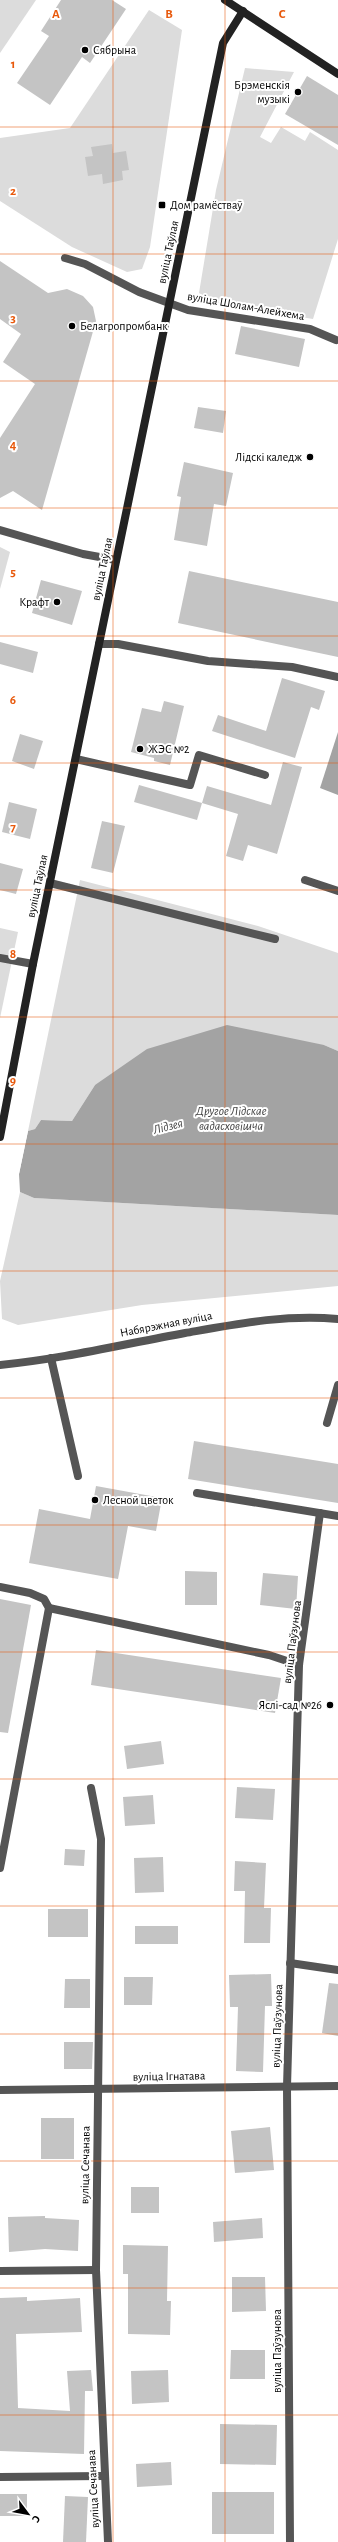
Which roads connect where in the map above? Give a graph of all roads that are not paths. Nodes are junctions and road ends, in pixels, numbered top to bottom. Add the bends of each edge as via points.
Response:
1 (225, 0) edge
2 (242, 12) junction
3 (338, 74) edge
4 (65, 258) dead end
5 (169, 303) junction
6 (336, 340) dead end
7 (0, 530) edge
8 (116, 560) junction
9 (99, 644) junction
10 (338, 677) edge
11 (76, 759) junction
12 (265, 775) dead end
13 (304, 880) dead end
14 (50, 883) junction
15 (338, 891) edge
16 (275, 939) dead end
17 (0, 958) edge
18 (33, 964) junction
19 (0, 1137) edge
20 (338, 1318) edge
21 (51, 1358) junction
22 (0, 1365) edge
23 (338, 1385) edge
24 (327, 1423) dead end
25 (78, 1476) dead end
26 (197, 1493) dead end
27 (320, 1513) junction
28 (338, 1516) edge
29 (0, 1587) edge
30 (49, 1608) junction
31 (299, 1665) junction
32 (91, 1788) dead end
33 (0, 1868) edge
34 (290, 1963) junction
35 (338, 1970) edge
36 (338, 2086) edge
37 (287, 2087) junction
38 (98, 2089) junction
39 (0, 2090) edge
40 (96, 2270) junction
41 (0, 2271) edge
42 (103, 2476) junction
43 (0, 2477) edge
44 (108, 2542) edge
45 (290, 2542) edge

1 - 2 main road
2 - 3 main road
2 - 5 main road, вуліца Таўлая via 223,43
4 - 5 street, вуліца Шолам-Алейхема via 85,264 139,292
5 - 6 street, вуліца Шолам-Алейхема via 188,310 310,329
5 - 8 main road, вуліца Таўлая
7 - 8 street via 83,554
8 - 9 main road, вуліца Таўлая
9 - 10 street via 118,644 208,661 292,667
9 - 11 main road, вуліца Таўлая
11 - 12 street via 190,785 199,755
11 - 14 main road, вуліца Таўлая
13 - 15 street
14 - 16 street
14 - 18 main road, вуліца Таўлая
17 - 18 street
18 - 19 main road, вуліца Таўлая
20 - 21 street, Набярэжная вуліца via 268,1319
21 - 22 street, Набярэжная вуліца
21 - 25 street
23 - 24 street
26 - 27 street
27 - 28 street
27 - 31 street, вуліца Паўзунова
29 - 30 street via 30,1593 44,1599
30 - 31 street via 269,1655
30 - 33 street
31 - 34 street, вуліца Паўзунова
32 - 38 street, вуліца Сечанава via 101,1840
34 - 35 street
34 - 37 street, вуліца Паўзунова
36 - 37 street, вуліца Ігнатава
37 - 38 street, вуліца Ігнатава
37 - 45 street, вуліца Паўзунова
38 - 39 street, вуліца Ігнатава
38 - 40 street, вуліца Сечанава
40 - 41 street
40 - 42 street, вуліца Сечанава
42 - 43 street
42 - 44 street, вуліца Сечанава

